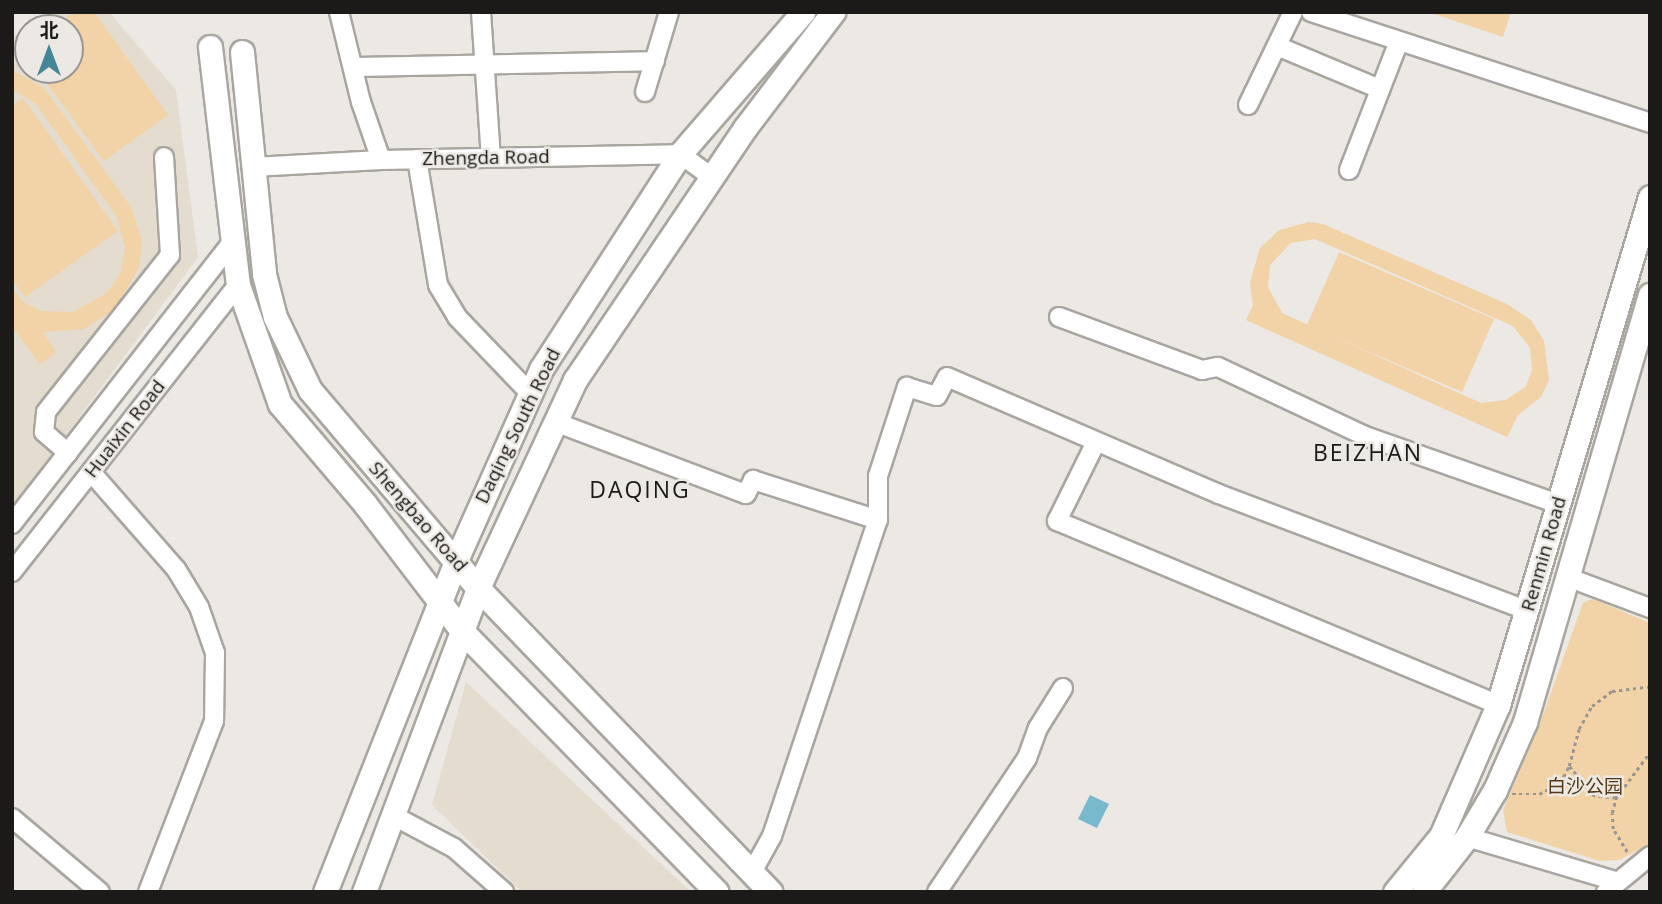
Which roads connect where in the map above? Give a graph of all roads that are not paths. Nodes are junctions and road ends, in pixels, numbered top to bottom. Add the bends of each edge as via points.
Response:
1 (339, 12) edge
2 (481, 12) edge
3 (669, 12) edge
4 (803, 12) edge
5 (833, 12) edge
6 (849, 12) edge
7 (1293, 12) edge
8 (1311, 12) edge
9 (1399, 41) junction
10 (1277, 46) junction
11 (210, 47) dead end
12 (242, 52) dead end
13 (655, 61) junction
14 (353, 67) junction
15 (482, 68) junction
16 (778, 88) junction
17 (1380, 89) junction
18 (645, 92) dead end
19 (1248, 105) dead end
20 (1650, 122) edge
21 (680, 155) junction
22 (164, 157) dead end
23 (491, 157) junction
24 (417, 159) junction
25 (382, 160) junction
26 (253, 167) junction
27 (1349, 170) dead end
28 (712, 177) junction
29 (1650, 197) edge
30 (232, 243) junction
31 (238, 285) junction
32 (1650, 295) edge
33 (1059, 317) dead end
34 (530, 393) junction
35 (555, 422) junction
36 (1096, 442) junction
37 (68, 453) junction
38 (91, 472) junction
39 (1558, 504) junction
40 (878, 520) junction
41 (12, 524) edge
42 (457, 558) junction
43 (12, 572) edge
44 (1567, 577) junction
45 (478, 588) junction
46 (440, 605) junction
47 (1650, 608) edge
48 (1528, 611) junction
49 (463, 632) junction
50 (1063, 688) dead end
51 (1498, 705) junction
52 (394, 816) junction
53 (12, 818) edge
54 (1467, 837) junction
55 (1645, 859) edge
56 (751, 874) junction
57 (1611, 886) edge
58 (100, 892) edge
59 (148, 892) edge
60 (325, 892) edge
61 (364, 892) edge
62 (504, 892) edge
63 (717, 892) edge
64 (771, 892) edge
65 (937, 892) edge
66 (1395, 892) edge
67 (1424, 892) edge

1 - 14 street
2 - 15 street
3 - 13 street
4 - 21 main road, Daqing South Road
5 - 16 main road, Daqing South Road
6 - 16 main road
7 - 10 street
8 - 9 street
9 - 17 street
9 - 20 street
10 - 17 street
10 - 19 street
11 - 30 main road, Shengbao Road
12 - 26 main road, Shengbao Road
13 - 15 street
13 - 18 street
14 - 15 street
14 - 25 street
15 - 23 street
16 - 28 main road, Daqing South Road
17 - 27 street
21 - 23 street, Zhengda Road
21 - 28 street
21 - 34 main road, Daqing South Road
22 - 37 street via 170,255 46,412 44,432
23 - 24 street, Zhengda Road
24 - 25 street, Zhengda Road
24 - 34 street via 438,285 457,317
25 - 26 street, Zhengda Road
26 - 42 main road, Shengbao Road via 275,317 310,390
28 - 35 main road, Daqing South Road via 575,380
29 - 39 main road, Renmin Road
30 - 31 main road, Shengbao Road
30 - 37 street, Huaixin Road
31 - 38 street, Huaixin Road
31 - 46 main road, Shengbao Road via 280,404 365,504
32 - 44 main road, Renmin Road
33 - 39 street via 1202,370 1218,367 1365,436
34 - 42 main road, Daqing South Road
35 - 40 street via 746,494 753,480
35 - 45 main road, Daqing South Road
36 - 40 street via 947,377 937,396 907,387 878,476
36 - 48 street via 1219,495
36 - 51 street via 1057,521
37 - 41 street, Huaixin Road
38 - 43 street, Huaixin Road
38 - 59 street via 176,569 200,607 215,653 214,721
39 - 48 main road, Renmin Road
40 - 56 street via 772,836
42 - 45 main road, Shengbao Road
42 - 46 main road, Daqing South Road
44 - 47 street
44 - 54 main road, Renmin Road via 1525,722 1495,790
45 - 49 main road, Daqing South Road
45 - 56 main road, Shengbao Road
46 - 49 main road, Shengbao Road
46 - 60 main road, Daqing South Road
48 - 51 main road, Renmin Road
49 - 52 main road, Daqing South Road
49 - 63 main road, Shengbao Road
50 - 65 street via 1038,728 1027,758
51 - 66 main road, Renmin Road via 1441,836
52 - 61 main road, Daqing South Road
52 - 62 street via 454,848
53 - 58 street
54 - 57 street
54 - 67 main road, Renmin Road
55 - 57 street
56 - 64 main road, Shengbao Road

